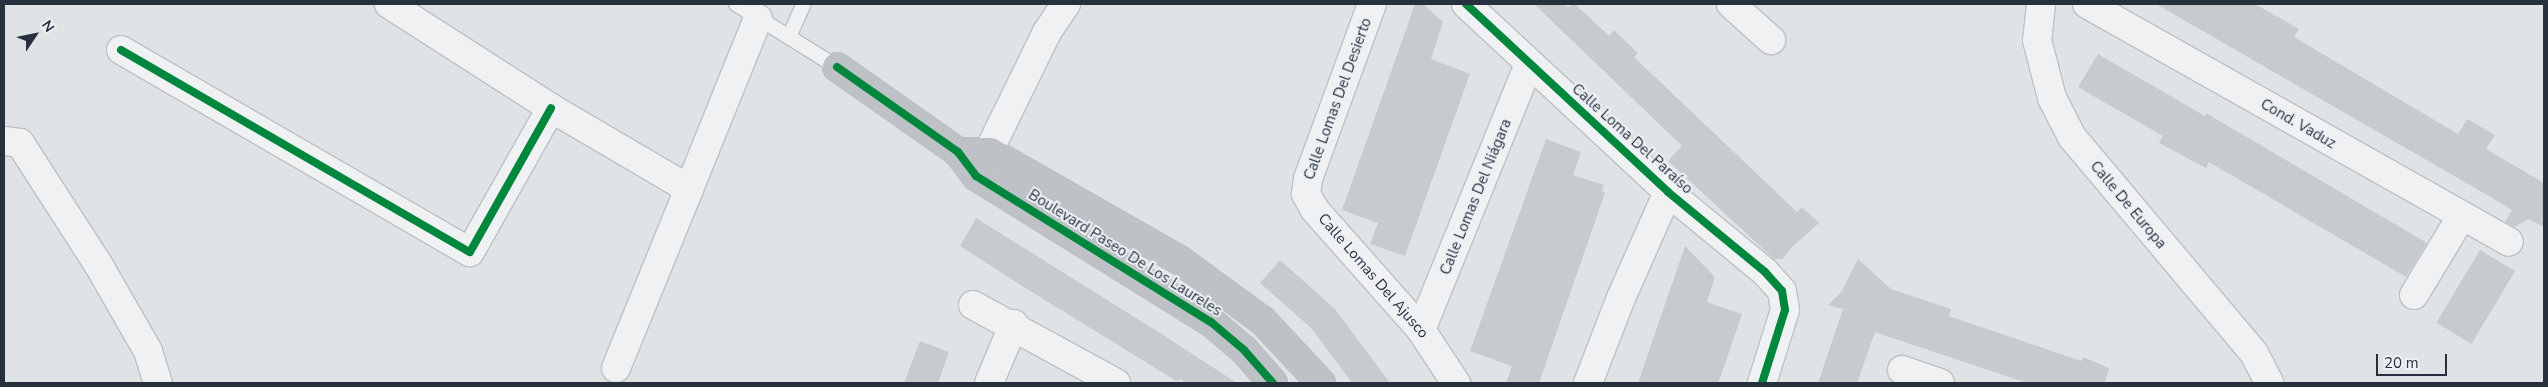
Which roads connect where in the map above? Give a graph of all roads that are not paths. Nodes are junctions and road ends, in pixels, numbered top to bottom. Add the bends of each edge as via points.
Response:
1 (389, 4) edge
2 (804, 4) edge
3 (1066, 4) edge
4 (1372, 4) edge
5 (1466, 4) edge
6 (1731, 4) edge
7 (2041, 4) edge
8 (2088, 4) edge
9 (747, 11) edge
10 (788, 37) junction
11 (1771, 40) dead end
12 (121, 50) dead end
13 (1529, 64) junction
14 (837, 67) joint
15 (551, 108) junction
16 (4, 140) edge
17 (958, 152) junction
18 (990, 152) junction
19 (976, 176) junction
20 (689, 189) junction
21 (1668, 192) junction
22 (1306, 194) joint
23 (2462, 217) junction
24 (2509, 242) dead end
25 (2414, 295) dead end
26 (973, 305) dead end
27 (1014, 324) junction
28 (1422, 330) junction
29 (616, 368) dead end
30 (1902, 370) dead end
31 (158, 383) edge
32 (989, 383) edge
33 (1116, 383) edge
34 (1273, 383) edge
35 (1321, 383) edge
36 (1456, 383) edge
37 (1588, 383) edge
38 (1762, 383) edge
39 (1940, 383) edge
40 (2269, 383) edge

1 - 15 street
2 - 10 lane
3 - 18 street via 1047,32
4 - 22 street, Calle Lomas Del Desierto via 1308,179
5 - 13 street, Calle Loma Del Paraíso
6 - 11 street
7 - 40 street, Calle De Europa via 2037,40 2052,98 2072,137 2254,352
8 - 23 street, Cond. Vaduz
9 - 10 lane
9 - 20 street
10 - 14 lane
12 - 15 street via 470,252
13 - 21 street, Calle Loma Del Paraíso
13 - 28 street, Calle Lomas Del Niágara
14 - 17 street
15 - 20 street
16 - 31 street via 20,143 98,264 148,351
17 - 18 street
17 - 19 street
18 - 19 street
18 - 35 street, Boulevard Paseo De Los Laureles via 1181,261 1228,293 1298,354
19 - 34 street, Boulevard Paseo De Los Laureles via 1210,322 1244,350
20 - 29 street
21 - 37 street
21 - 38 street, Calle Loma Del Paraíso via 1765,272 1782,291 1785,310
22 - 28 street, Calle Lomas Del Ajusco via 1315,210
23 - 24 street, Cond. Vaduz
23 - 25 street
26 - 27 street
27 - 32 street
27 - 33 street
28 - 36 street, Calle Lomas Del Ajusco
30 - 39 street

